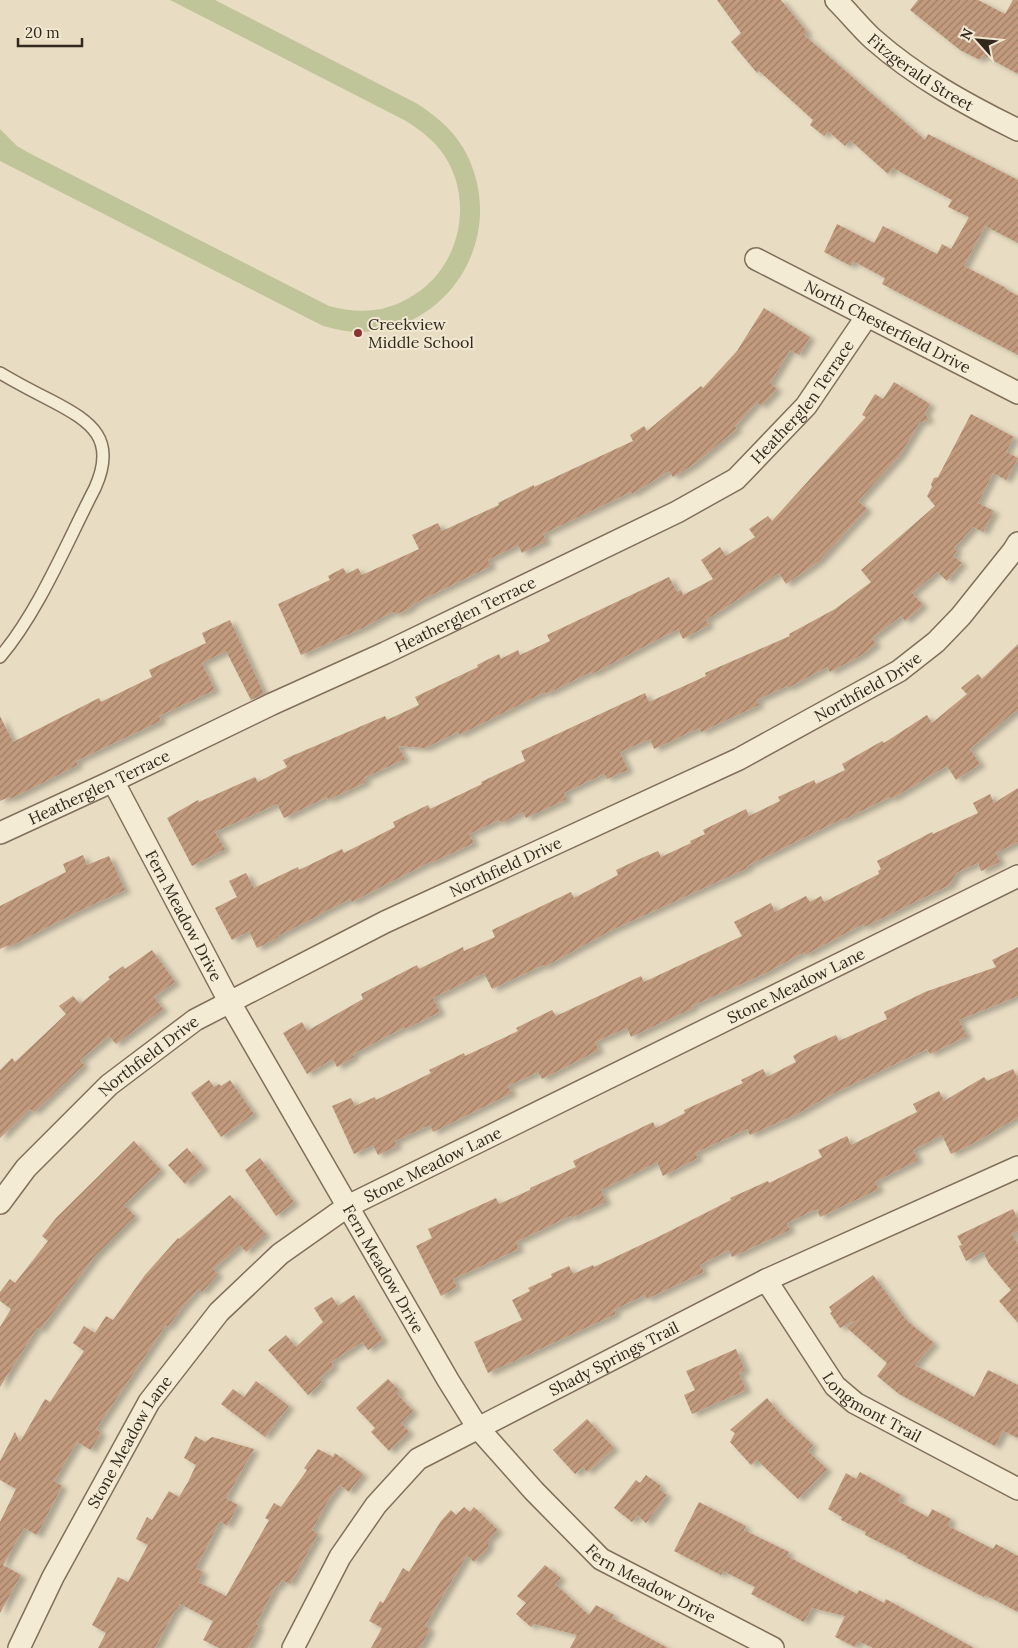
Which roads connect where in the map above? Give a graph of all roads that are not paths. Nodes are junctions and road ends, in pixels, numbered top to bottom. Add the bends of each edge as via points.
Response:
1 (836, 0) edge
2 (1018, 130) edge
3 (756, 260) dead end
4 (867, 316) junction
5 (0, 373) edge
6 (1018, 393) edge
7 (1018, 543) edge
8 (0, 658) edge
9 (113, 781) junction
10 (0, 833) edge
11 (1018, 876) edge
12 (229, 1001) junction
13 (1018, 1167) edge
14 (0, 1203) edge
15 (348, 1206) junction
16 (766, 1280) junction
17 (478, 1428) junction
18 (1018, 1489) edge
19 (19, 1648) edge
20 (294, 1648) edge
21 (772, 1648) edge

1 - 2 street, Fitzgerald Street via 873,38 914,70 966,104
3 - 4 street, North Chesterfield Drive
4 - 6 street, North Chesterfield Drive
4 - 9 street, Heatherglen Terrace via 806,406 736,479 659,521
5 - 8 lane via 79,417 96,433 104,456 95,488 45,586
7 - 12 street, Northfield Drive via 961,616 936,642 899,672 739,759 385,922
9 - 10 street, Heatherglen Terrace
9 - 12 street, Fern Meadow Drive
11 - 15 street, Stone Meadow Lane
12 - 14 street, Northfield Drive via 195,1020 109,1085 26,1168
12 - 15 street, Fern Meadow Drive
13 - 16 street, Shady Springs Trail
15 - 17 street, Fern Meadow Drive
15 - 19 street, Stone Meadow Lane via 280,1254 219,1312 149,1402 53,1577
16 - 17 street, Shady Springs Trail
16 - 18 street, Longmont Trail via 835,1386 855,1403
17 - 20 street, Shady Springs Trail via 418,1460 376,1505 340,1557
17 - 21 street, Fern Meadow Drive via 601,1559

